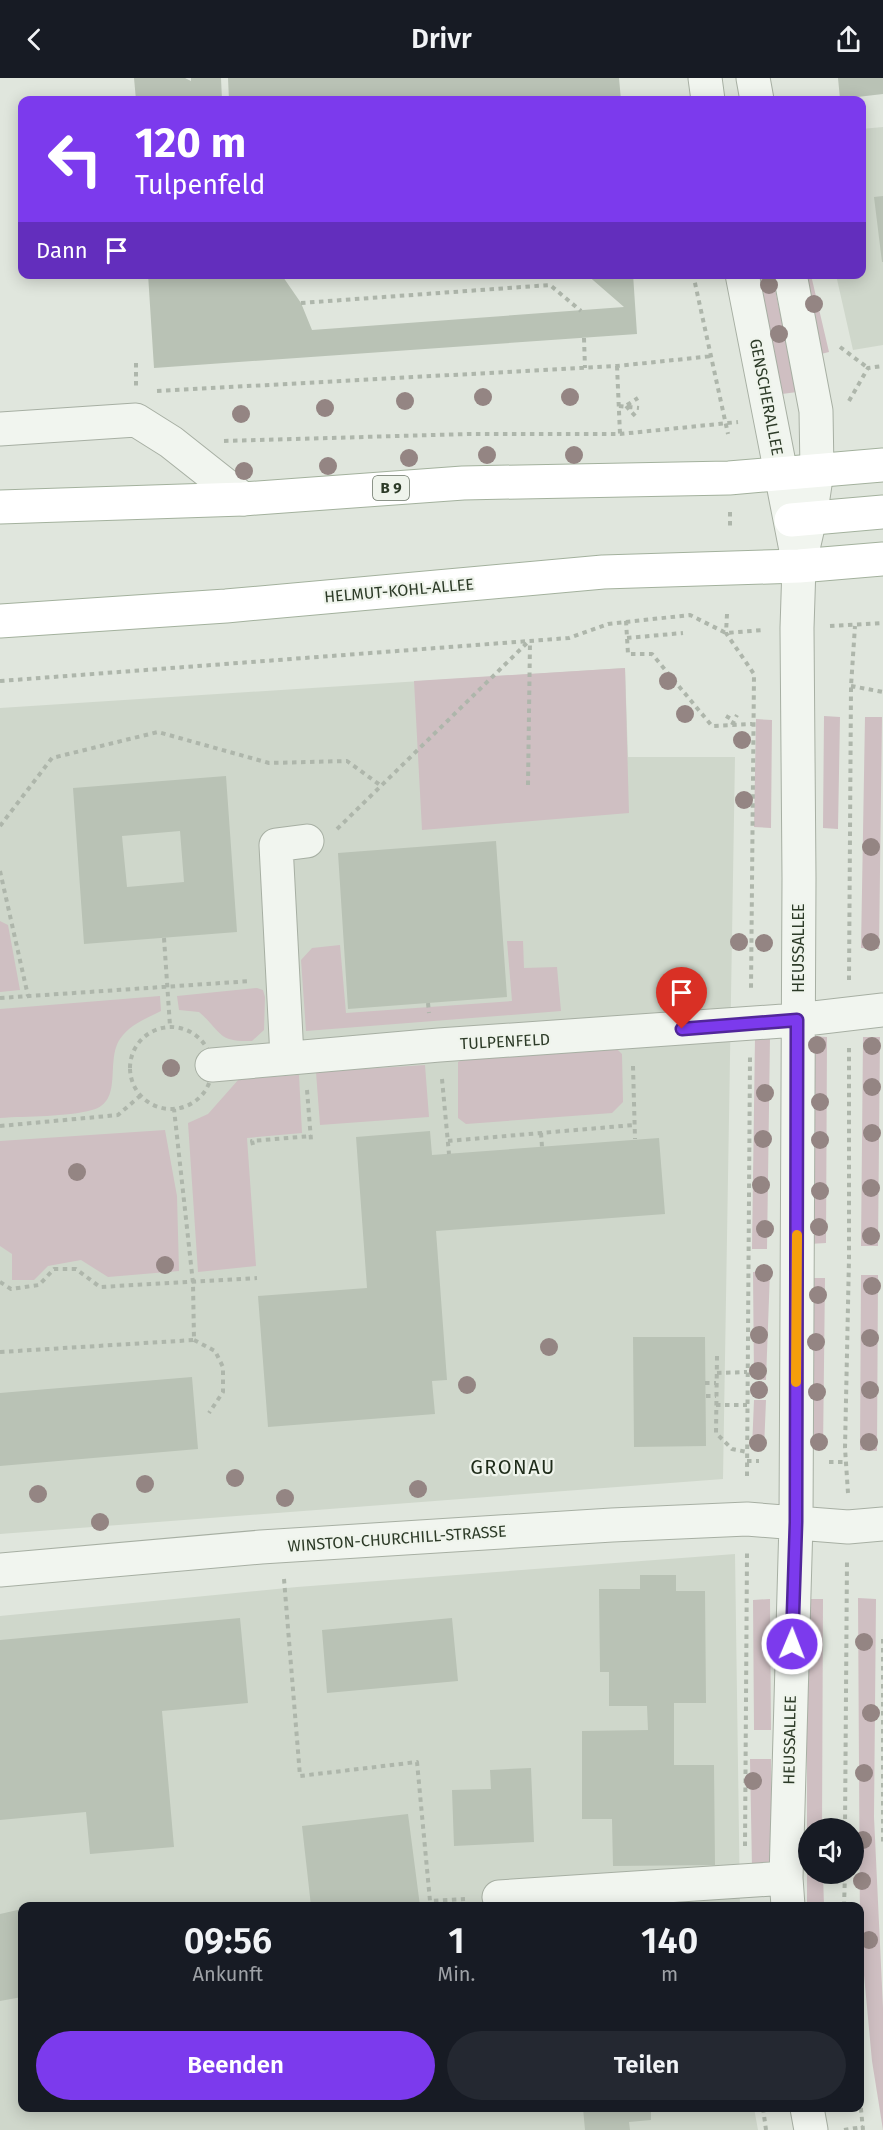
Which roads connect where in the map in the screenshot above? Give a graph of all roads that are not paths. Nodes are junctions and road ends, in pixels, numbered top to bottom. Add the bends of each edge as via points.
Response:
1 (705, 78) edge
2 (753, 78) edge
3 (707, 96) edge
4 (756, 96) edge
5 (743, 279) edge
6 (791, 279) edge
7 (0, 429) edge
8 (883, 465) edge
9 (817, 471) junction
10 (782, 474) junction
11 (243, 499) junction
12 (0, 507) edge
13 (883, 512) edge
14 (800, 519) junction
15 (883, 559) edge
16 (799, 566) junction
17 (0, 621) edge
18 (320, 837) road end
19 (883, 1010) edge
20 (797, 1020) junction
21 (296, 1056) junction
22 (212, 1065) road end
23 (796, 1522) junction
24 (883, 1524) edge
25 (0, 1570) edge
26 (787, 1892) edge
27 (499, 1897) road end
28 (808, 2112) edge
29 (810, 2130) edge

1 - 3 street
2 - 4 street
5 - 10 street, GENSCHERALLEE
6 - 9 street via 816,411
7 - 11 street via 136,420 171,442
8 - 9 main road, B 9
9 - 10 main road, B 9
9 - 14 street
10 - 11 main road, B 9 via 462,483
10 - 14 street, GENSCHERALLEE
11 - 12 main road, B 9
13 - 14 main road
14 - 16 street, HEUSSALLEE
15 - 16 main road, HELMUT-KOHL-ALLEE
16 - 17 main road, HELMUT-KOHL-ALLEE via 603,572 226,606
16 - 20 street, HEUSSALLEE
18 - 21 street via 276,845 281,979
19 - 20 street, TULPENFELD
20 - 21 street, TULPENFELD
20 - 23 street, HEUSSALLEE
21 - 22 street, TULPENFELD
23 - 24 street, WINSTON-CHURCHILL-STRASSE via 848,1527
23 - 25 street, WINSTON-CHURCHILL-STRASSE via 747,1519 612,1525 283,1545
23 - 26 street, HEUSSALLEE
26 - 27 street via 744,1882
28 - 29 street

